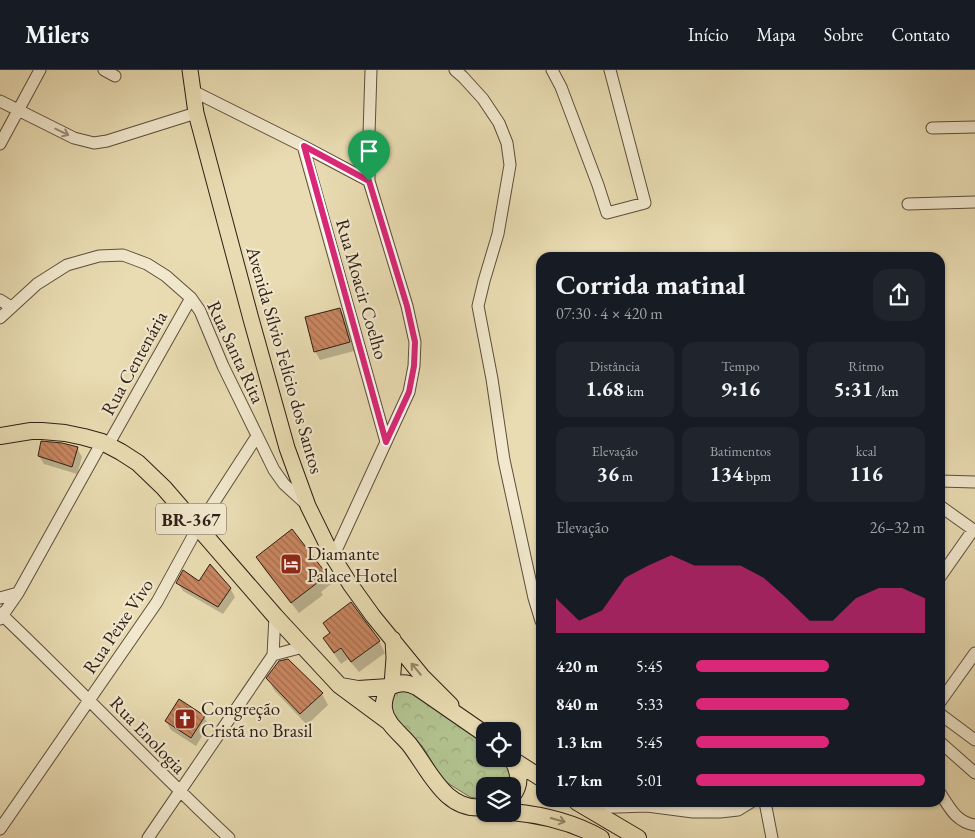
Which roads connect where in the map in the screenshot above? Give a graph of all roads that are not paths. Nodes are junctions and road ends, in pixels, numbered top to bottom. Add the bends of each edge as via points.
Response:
1 (40, 70) edge
2 (104, 70) edge
3 (190, 70) edge
4 (371, 70) edge
5 (454, 70) edge
6 (552, 70) edge
7 (610, 70) edge
8 (115, 76) dead end
9 (193, 91) junction
10 (0, 101) edge
11 (18, 110) junction
12 (196, 112) junction
13 (975, 127) edge
14 (932, 128) dead end
15 (0, 144) edge
16 (304, 146) junction
17 (369, 181) junction
18 (975, 202) edge
19 (908, 204) dead end
20 (191, 298) junction
21 (0, 300) edge
22 (11, 307) junction
23 (0, 318) edge
24 (0, 436) edge
25 (257, 436) junction
26 (386, 442) junction
27 (105, 444) junction
28 (945, 481) edge
29 (975, 482) edge
30 (308, 506) junction
31 (945, 510) edge
32 (198, 527) junction
33 (974, 531) edge
34 (333, 557) junction
35 (945, 570) edge
36 (18, 593) junction
37 (0, 598) edge
38 (536, 605) edge
39 (1, 616) edge
40 (276, 616) junction
41 (393, 640) junction
42 (303, 647) junction
43 (975, 653) edge
44 (273, 655) junction
45 (339, 685) junction
46 (391, 686) junction
47 (945, 695) edge
48 (90, 700) junction
49 (945, 718) edge
50 (389, 722) junction
51 (476, 727) edge
52 (476, 728) edge
53 (975, 740) edge
54 (945, 746) edge
55 (521, 764) edge
56 (975, 773) edge
57 (536, 775) edge
58 (180, 792) junction
59 (945, 800) edge
60 (476, 807) edge
61 (585, 807) edge
62 (654, 807) edge
63 (743, 807) edge
64 (766, 807) edge
65 (521, 813) edge
66 (975, 825) edge
67 (0, 830) edge
68 (148, 838) edge
69 (229, 838) edge
70 (601, 838) edge
71 (638, 838) edge
72 (772, 838) edge

1 - 11 street
2 - 8 street
3 - 9 main road, Avenida Sílvio Felício dos Santos
4 - 17 street
5 - 38 street via 483,99 499,123 507,143 510,165 498,234 478,306 504,460
6 - 7 street via 607,212 646,203
9 - 12 main road, Avenida Sílvio Felício dos Santos
9 - 16 street
10 - 11 street
11 -> 12 street via 74,138 94,143
11 - 15 street
12 - 30 main road, Avenida Sílvio Felício dos Santos via 250,319 284,438
13 - 14 street
16 - 17 street
16 - 26 street, Rua Moacir Coelho
17 - 26 street via 415,342 409,392
18 - 19 street
20 - 22 street, Rua Santa Rita via 147,264 123,255 99,256 68,265 37,284
20 - 25 street, Rua Santa Rita via 200,311
20 - 27 street, Rua Centenária
21 - 22 street
22 - 23 street, Rua Santa Rita
24 - 27 highway, BR-367 via 20,432 65,432
25 - 30 street, Rua Santa Rita via 284,484
25 - 32 street, Rua Peixe Vivo
26 - 34 street
27 - 32 highway, BR-367 via 131,458 153,476
27 - 36 street, Rua Centenária
28 - 29 street
30 - 34 main road, Avenida Sílvio Felício dos Santos
31 - 33 street
32 - 40 highway, BR-367
32 - 48 street, Rua Peixe Vivo via 157,602
33 - 35 street
34 - 41 main road, Avenida Sílvio Felício dos Santos
36 - 37 street
36 - 39 street, Rua Centenária
39 - 48 street, Rua Enologia
40 - 42 highway, BR-367
40 - 44 street
41 - 46 main road
51 -> 41 main road, Avenida Sílvio Felício dos Santos via 422,676
42 - 44 street
42 - 45 highway, BR-367
43 - 47 street
44 - 58 street
45 - 46 highway via 358,689
45 - 50 highway, BR-367
46 - 50 highway via 384,698 384,711
46 - 52 highway via 408,683 417,687
48 - 58 street, Rua Enologia
48 - 67 street, Rua Peixe Vivo
49 - 53 street
50 - 60 highway, BR-367 via 447,796
54 - 56 street
55 - 57 highway
58 - 68 street
58 - 69 street, Rua Enologia
59 - 66 street via 963,822
61 - 71 highway
62 - 63 street via 693,812 720,812
64 - 72 street
65 -> 70 highway via 561,820

